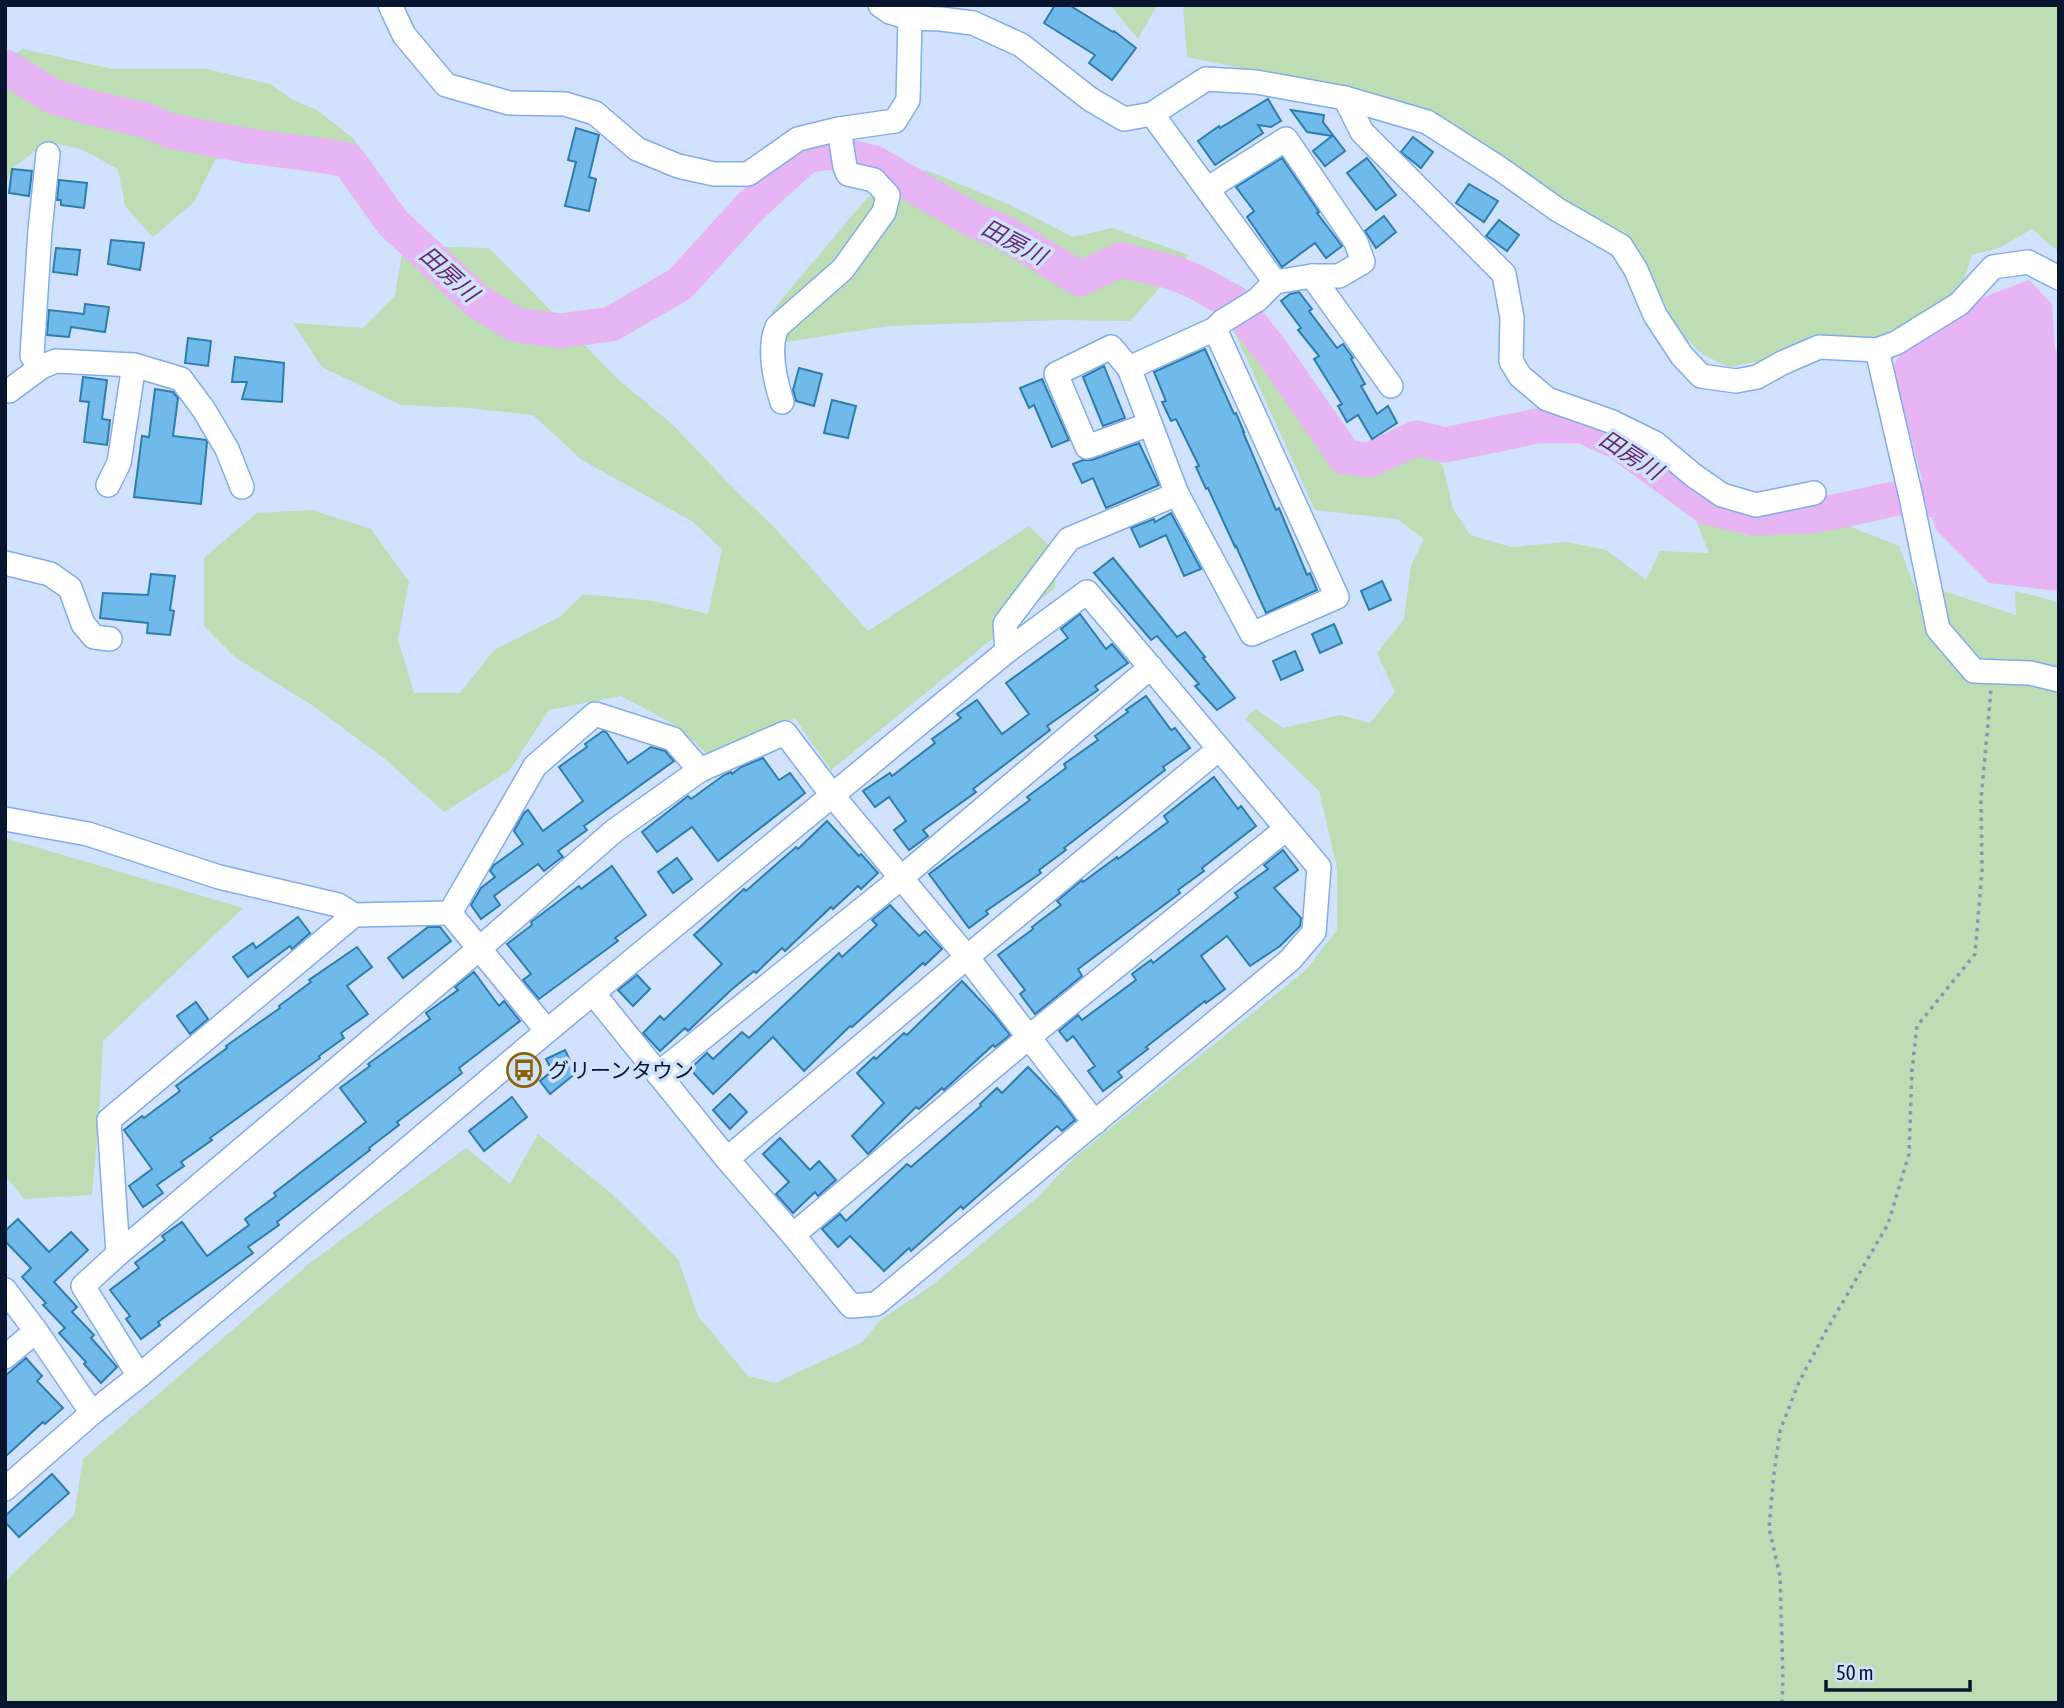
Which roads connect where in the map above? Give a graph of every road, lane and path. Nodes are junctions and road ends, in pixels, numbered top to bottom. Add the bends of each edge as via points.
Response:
1 (390, 5) edge
2 (880, 5) edge
3 (910, 18) junction
4 (1345, 99) junction
5 (1152, 114) junction
6 (839, 134) junction
7 (48, 154) dead end
8 (1207, 189) junction
9 (1312, 276) junction
10 (2059, 278) edge
11 (1275, 282) junction
12 (1219, 325) junction
13 (1877, 350) junction
14 (134, 365) junction
15 (41, 367) junction
16 (1129, 368) junction
17 (1391, 387) dead end
18 (5, 391) edge
19 (782, 402) dead end
20 (1150, 424) junction
21 (108, 485) dead end
22 (242, 487) dead end
23 (1814, 493) dead end
24 (1177, 494) junction
25 (5, 563) edge
26 (110, 639) dead end
27 (1007, 651) junction
28 (1152, 667) junction
29 (1993, 672) junction
30 (2059, 680) edge
31 (1219, 749) junction
32 (700, 770) junction
33 (833, 796) junction
34 (5, 819) edge
35 (1286, 829) junction
36 (901, 878) junction
37 (450, 913) junction
38 (354, 915) junction
39 (480, 948) junction
40 (967, 957) junction
41 (593, 993) junction
42 (547, 1031) junction
43 (1029, 1037) junction
44 (658, 1074) junction
45 (1095, 1123) junction
46 (727, 1159) junction
47 (793, 1235) junction
48 (118, 1254) junction
49 (5, 1290) edge
50 (36, 1331) junction
51 (5, 1357) edge
52 (139, 1376) junction
53 (92, 1413) junction
54 (5, 1489) edge
55 (1782, 1703) edge

1 - 6 street via 404,35 446,85 509,103 565,104 595,113 637,149 678,166 714,174 748,174 798,139
2 - 3 street
3 - 5 street via 973,23 1021,45 1090,99 1124,119
3 - 6 street via 908,100 895,121
4 - 5 street via 1256,82 1206,79
4 - 13 street via 1427,122 1558,210 1621,246 1655,314 1701,376 1737,381 1757,377 1819,347
4 - 23 street via 1362,132 1504,274 1512,318 1511,361 1520,376 1547,400 1655,443 1722,495 1756,505
5 - 8 street
6 - 19 street via 848,174 874,180 888,195 884,212 843,269 778,327 773,337
7 - 15 street via 32,356
8 - 9 street via 1286,139 1356,242 1363,262 1339,276
8 - 11 street
9 - 11 street
9 - 17 street
10 - 13 street via 2028,262 1993,267 1959,304
11 - 12 street
12 - 16 street
12 - 24 street via 1337,597 1252,634
13 - 29 street via 1938,629 1974,671
14 - 15 street via 57,361
14 - 21 street via 119,463
14 - 22 street via 181,379 227,449
15 - 18 street
16 - 20 street
16 - 20 street via 1111,347 1056,374 1087,447
20 - 24 street
24 - 27 street via 1069,539 1004,624
25 - 26 street via 50,574 70,588 83,624 94,637
27 - 28 street via 1087,592
27 - 33 street
28 - 31 street
28 - 36 street
29 - 30 street
29 - 55 path via 1982,788 1975,954 1917,1027 1909,1154 1888,1224 1815,1351 1780,1431 1769,1528 1780,1576
31 - 35 street
31 - 40 street
32 - 33 street via 785,733
32 - 37 street via 673,739 595,714 535,766
32 - 39 street via 614,831
33 - 36 street
33 - 41 street
34 - 38 street via 88,834 219,877 338,905
35 - 43 street
35 - 45 street via 1319,867 1314,932 1290,960
36 - 40 street
36 - 44 street
37 - 38 street
37 - 39 street
38 - 48 street via 109,1120
39 - 42 street
39 - 48 street
40 - 43 street
40 - 46 street
41 - 42 street
41 - 44 street
42 - 52 street
43 - 45 street
43 - 47 street
44 - 46 street
45 - 47 street via 877,1304 851,1306
46 - 47 street
48 - 52 street via 83,1286
49 - 50 street
50 - 51 street
50 - 53 street
52 - 53 street
53 - 54 street

